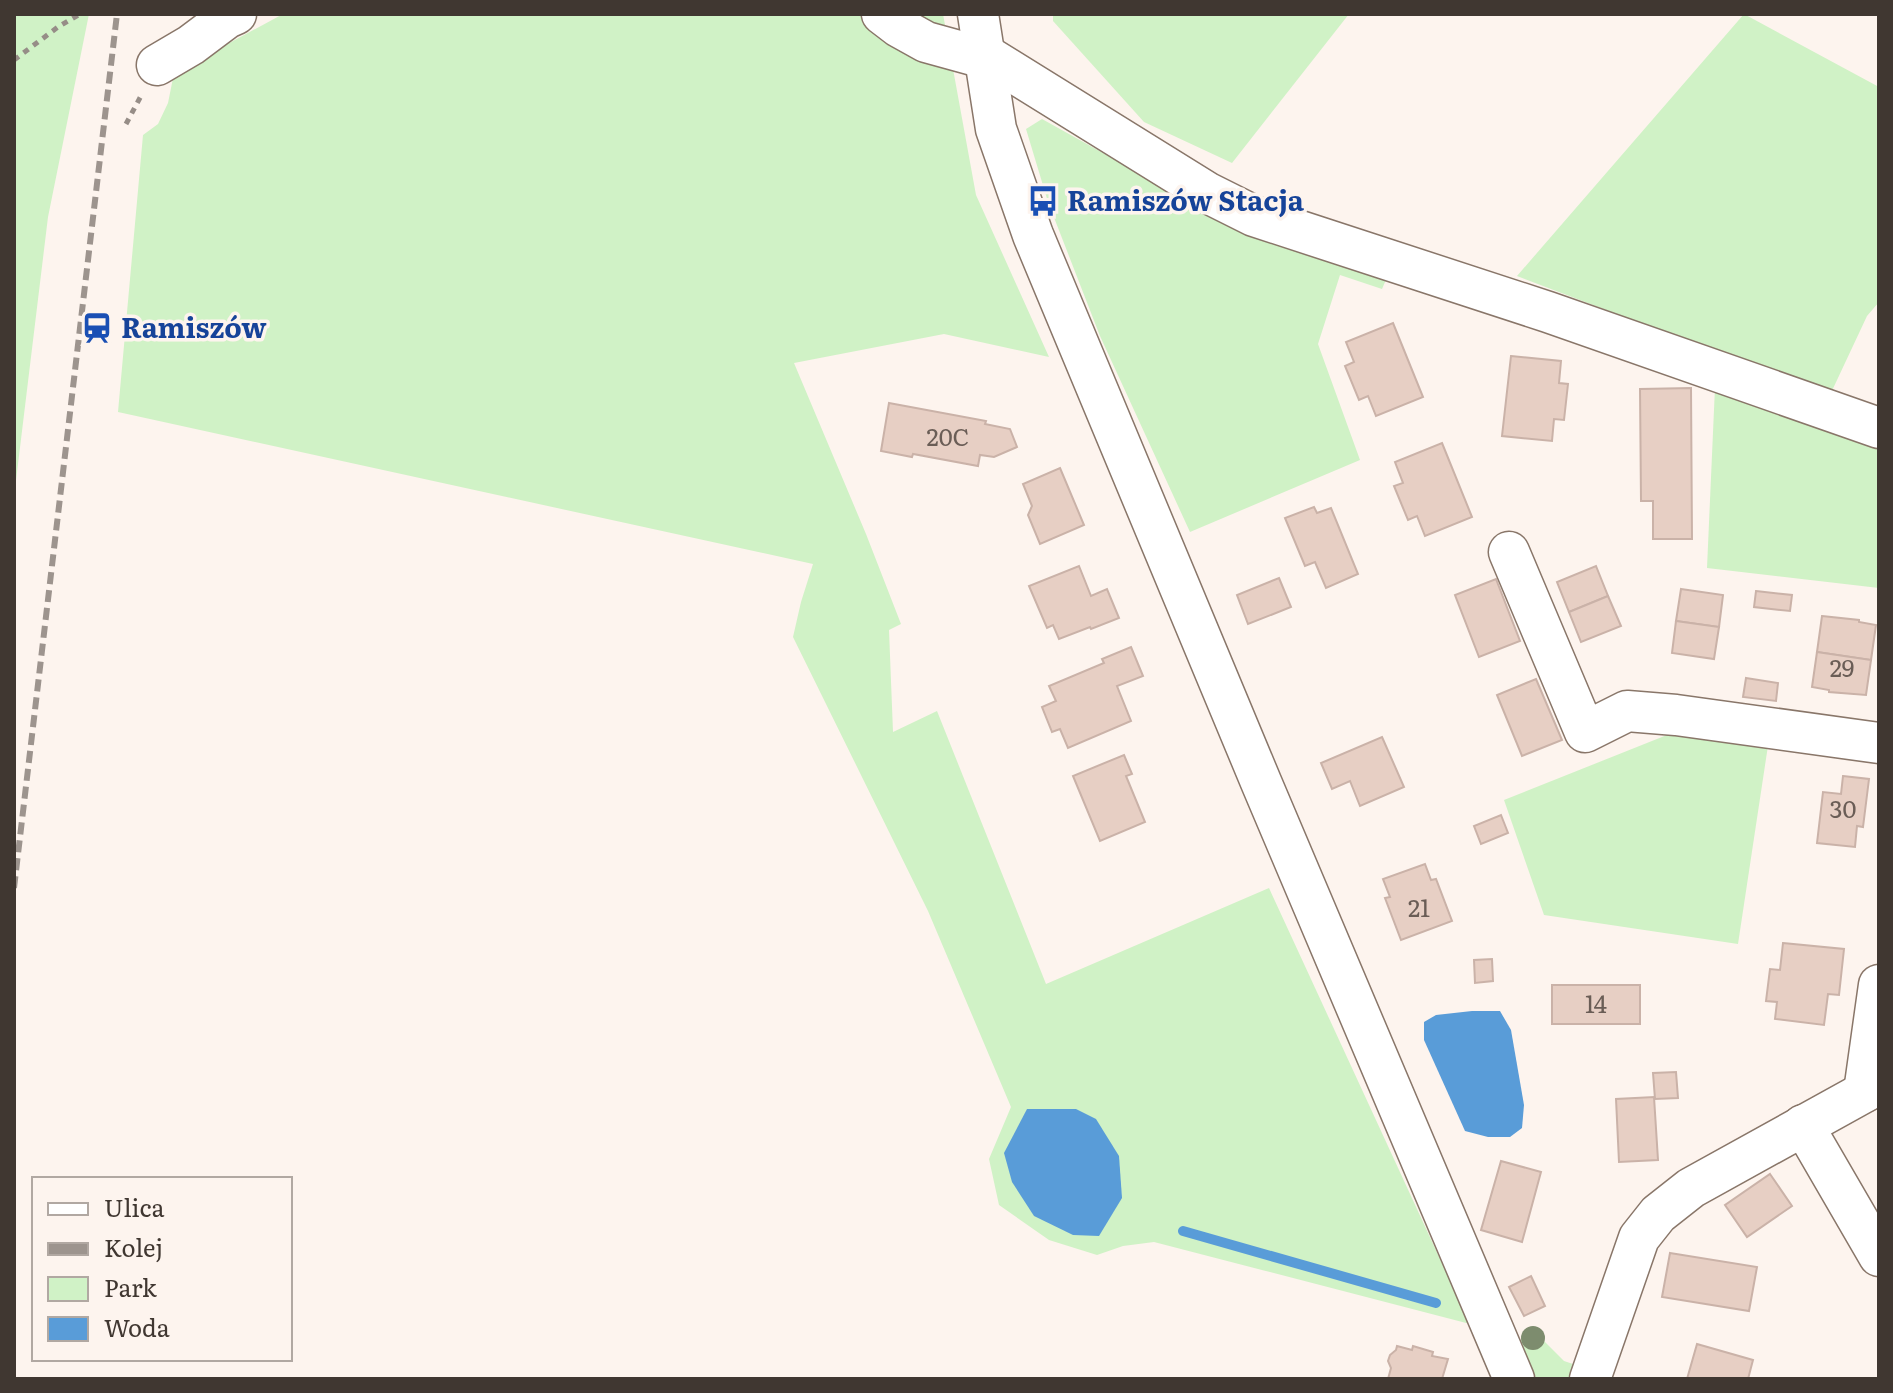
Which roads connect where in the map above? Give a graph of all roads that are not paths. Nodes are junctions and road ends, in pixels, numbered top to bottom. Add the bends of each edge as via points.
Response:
1 (236, 14) edge
2 (882, 14) edge
3 (978, 14) edge
4 (984, 56) junction
5 (157, 65) dead end
6 (1879, 428) edge
7 (1509, 552) dead end
8 (1879, 743) edge
9 (1879, 985) edge
10 (1871, 1088) edge
11 (1803, 1125) junction
12 (1879, 1256) edge
13 (1514, 1379) edge
14 (1590, 1379) edge

1 - 5 street
2 - 4 street via 926,42
3 - 4 street
4 - 6 street via 1254,216
4 - 13 street via 996,129 1033,235
7 - 8 street via 1585,732 1627,711
9 - 10 street
10 - 11 street
11 - 12 street
11 - 14 street via 1691,1188 1658,1214 1639,1238

